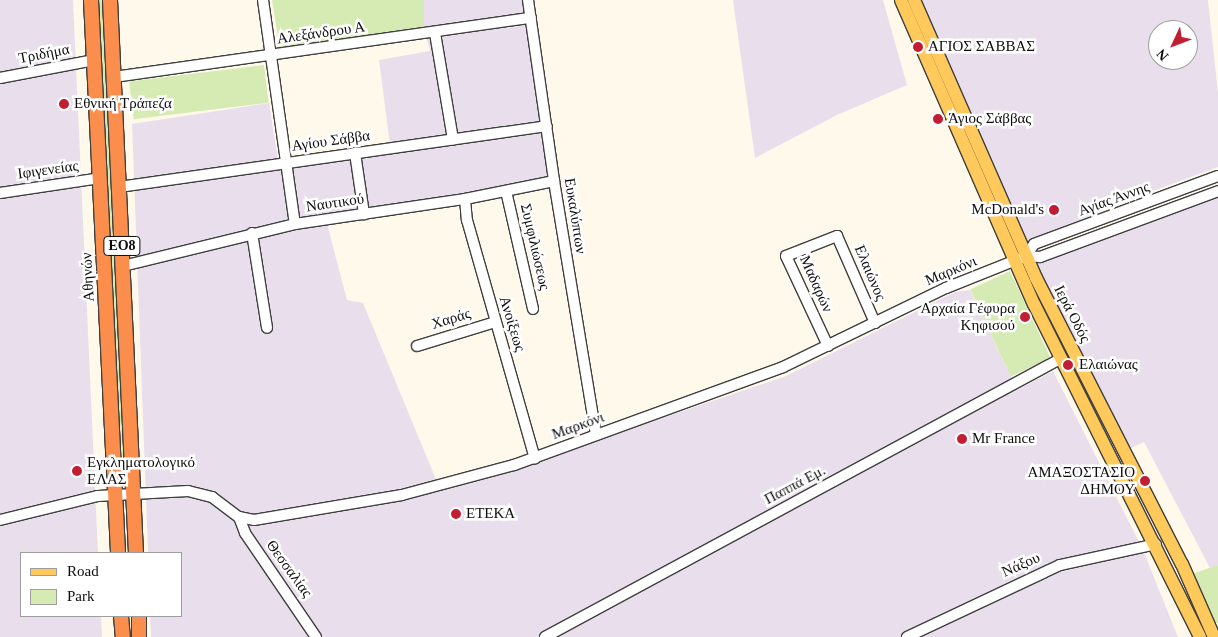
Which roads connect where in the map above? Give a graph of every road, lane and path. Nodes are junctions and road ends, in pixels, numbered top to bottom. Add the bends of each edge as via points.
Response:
1 (91, 0) edge
2 (110, 0) edge
3 (263, 0) edge
4 (528, 0) edge
5 (901, 0) edge
6 (914, 0) edge
7 (531, 18) junction
8 (435, 32) junction
9 (270, 55) junction
10 (94, 60) junction
11 (114, 77) junction
12 (0, 78) edge
13 (547, 126) junction
14 (453, 139) junction
15 (356, 153) junction
16 (286, 163) junction
17 (1218, 176) edge
18 (100, 178) junction
19 (554, 181) junction
20 (119, 187) junction
21 (506, 191) junction
22 (1218, 191) edge
23 (0, 193) edge
24 (465, 199) junction
25 (364, 214) junction
26 (295, 224) junction
27 (252, 233) junction
28 (837, 236) joint
29 (1020, 259) junction
30 (123, 266) junction
31 (533, 309) dead end
32 (495, 322) junction
33 (875, 323) junction
34 (267, 328) dead end
35 (417, 346) dead end
36 (828, 346) junction
37 (1060, 359) junction
38 (596, 435) junction
39 (535, 458) junction
40 (134, 493) junction
41 (115, 494) junction
42 (239, 517) junction
43 (0, 520) edge
44 (1156, 544) junction
45 (118, 552) edge
46 (136, 552) edge
47 (139, 618) edge
48 (1209, 633) edge
49 (551, 636) edge
50 (141, 637) edge
51 (316, 637) edge
52 (907, 637) edge

1 - 10 highway, Αθηνών / ΕΟ8
2 - 11 highway, ΕΟ8
3 - 9 street
4 - 7 street, Ευκαλύπτων
5 - 29 main road, Ιερά Οδός
6 - 29 main road, Ιερά Οδός
7 - 8 street, Αλεξάνδρου Α
7 - 13 street, Ευκαλύπτων
8 - 9 street, Αλεξάνδρου Α
8 - 14 street
9 - 11 street, Αλεξάνδρου Α
9 - 16 street
10 - 12 street, Τριδήμα
10 - 18 highway, Αθηνών / ΕΟ8
11 - 20 highway, ΕΟ8
13 - 14 street, Αγίου Σάββα
13 - 19 street, Ευκαλύπτων
14 - 15 street, Αγίου Σάββα
15 - 16 street, Αγίου Σάββα
15 - 25 street
16 - 20 street, Αγίου Σάββα
16 - 26 street
17 - 29 street, Αγίας Άννης via 1034,244
18 - 23 street, Ιφιγενείας
18 - 41 highway, Αθηνών / ΕΟ8
19 - 21 street, Ναυτικού
19 - 38 street, Ευκαλύπτων
20 - 30 highway, ΕΟ8
21 - 24 street, Ναυτικού
21 - 31 street, Συμφιλιώσεως
22 - 29 street, Αγίας Άννης via 1040,257
24 - 25 street, Ναυτικού
24 - 32 street, Ανοίξεως via 467,220
25 - 26 street, Ναυτικού
26 - 27 street, Ναυτικού
27 - 30 street, Ναυτικού
27 - 34 street
28 - 33 street, Ελαιώνος
28 - 36 street, Μαδαρών via 786,256
29 - 33 street, Μαρκόνι via 946,288
29 - 37 main road, Ιερά Οδός
29 - 48 main road, Ιερά Οδός
30 - 40 highway, ΕΟ8
32 - 35 street, Χαράς
32 - 39 street, Ανοίξεως
33 - 36 street, Μαρκόνι
36 - 38 street, Μαρκόνι via 783,367
37 - 44 main road, Ιερά Οδός
37 - 49 street, Παππά Εμ.
38 - 39 street, Μαρκόνι
39 - 42 street, Μαρκόνι via 402,495 254,520
40 - 41 street
40 - 42 street via 199,492 212,497
40 - 46 highway, ΕΟ8
41 - 43 street
41 - 45 highway, Αθηνών / ΕΟ8
42 - 51 street, Θεσσαλίας via 245,534
44 - 48 main road, Ιερά Οδός
44 - 52 street, Νάξου via 1060,565
47 - 50 highway

